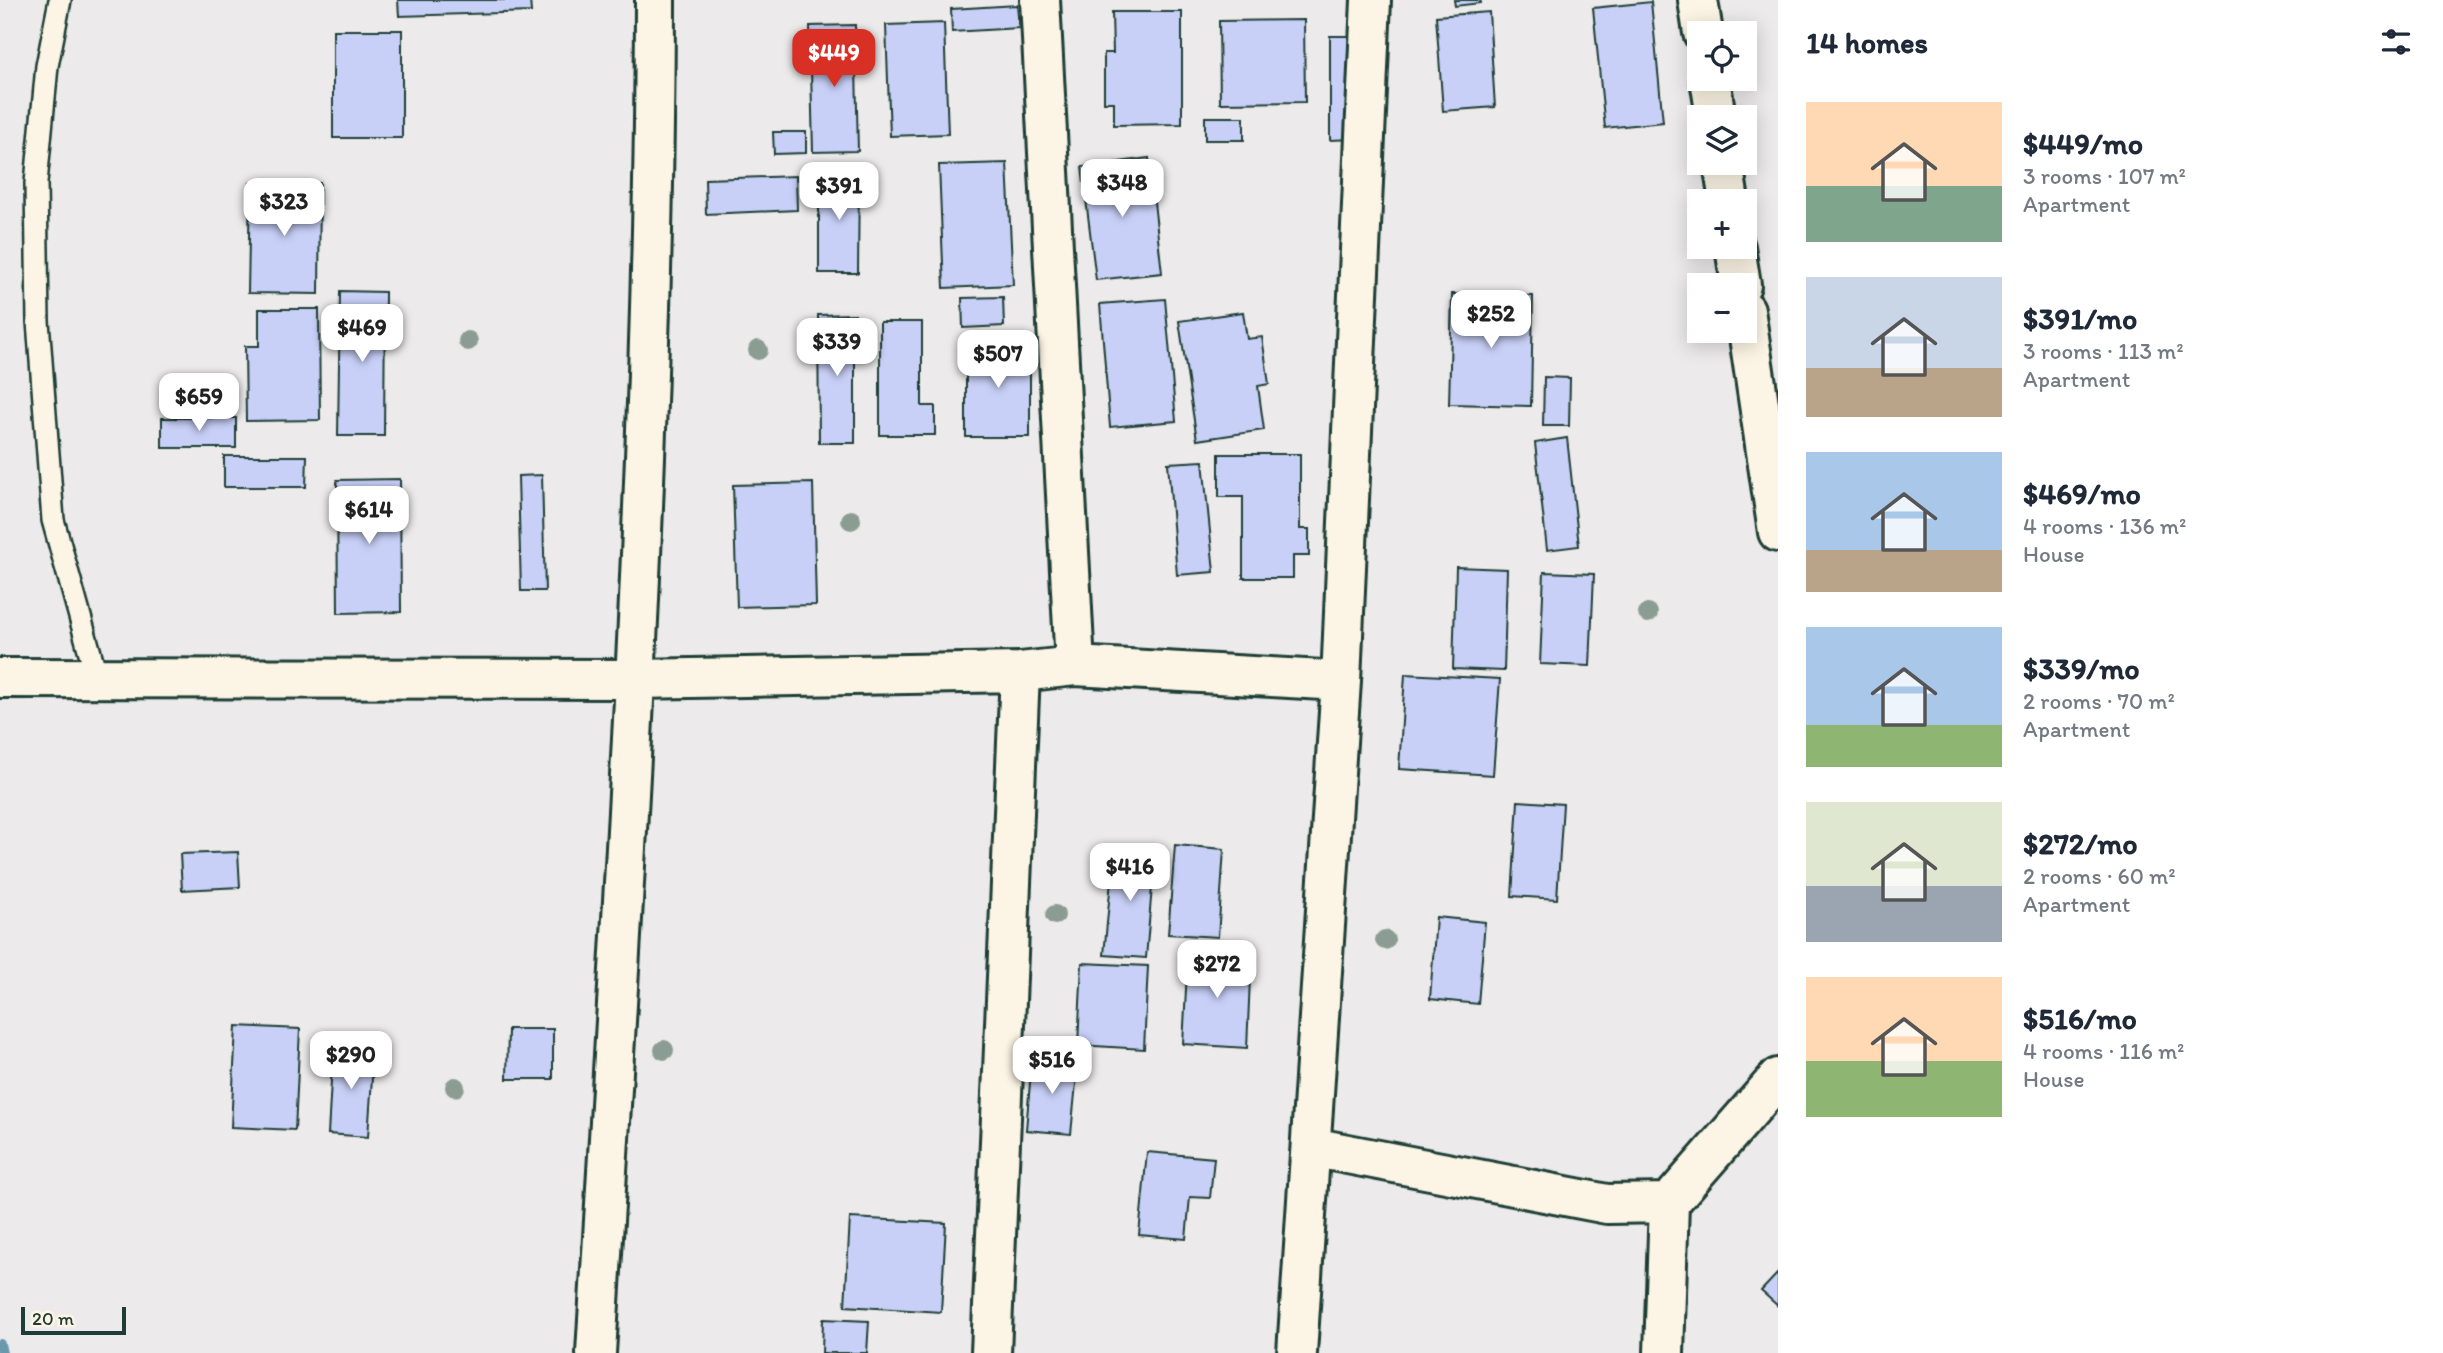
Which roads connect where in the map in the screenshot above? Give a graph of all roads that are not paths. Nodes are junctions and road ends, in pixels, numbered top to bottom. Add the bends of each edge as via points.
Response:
1 (60, 0) edge
2 (655, 0) edge
3 (1040, 0) edge
4 (1371, 0) edge
5 (1698, 0) edge
6 (1701, 21) edge
7 (1750, 343) edge
8 (1778, 532) edge
9 (1075, 666) junction
10 (1020, 672) junction
11 (0, 678) edge
12 (97, 678) junction
13 (637, 679) junction
14 (1341, 681) junction
15 (1778, 1078) edge
16 (1311, 1147) junction
17 (1669, 1203) junction
18 (596, 1353) edge
19 (990, 1353) edge
20 (1297, 1353) edge
21 (1664, 1353) edge

1 - 12 lane via 47,66 36,183 38,321 53,520
2 - 13 street via 655,155
3 - 9 street
4 - 14 street
5 - 6 street
7 - 8 street
9 - 10 street
9 - 14 street
10 - 13 street
10 - 19 street
11 - 12 street
12 - 13 street
13 - 18 street
14 - 16 street
15 - 17 street
16 - 17 street via 1607,1204
16 - 20 street
17 - 21 street

